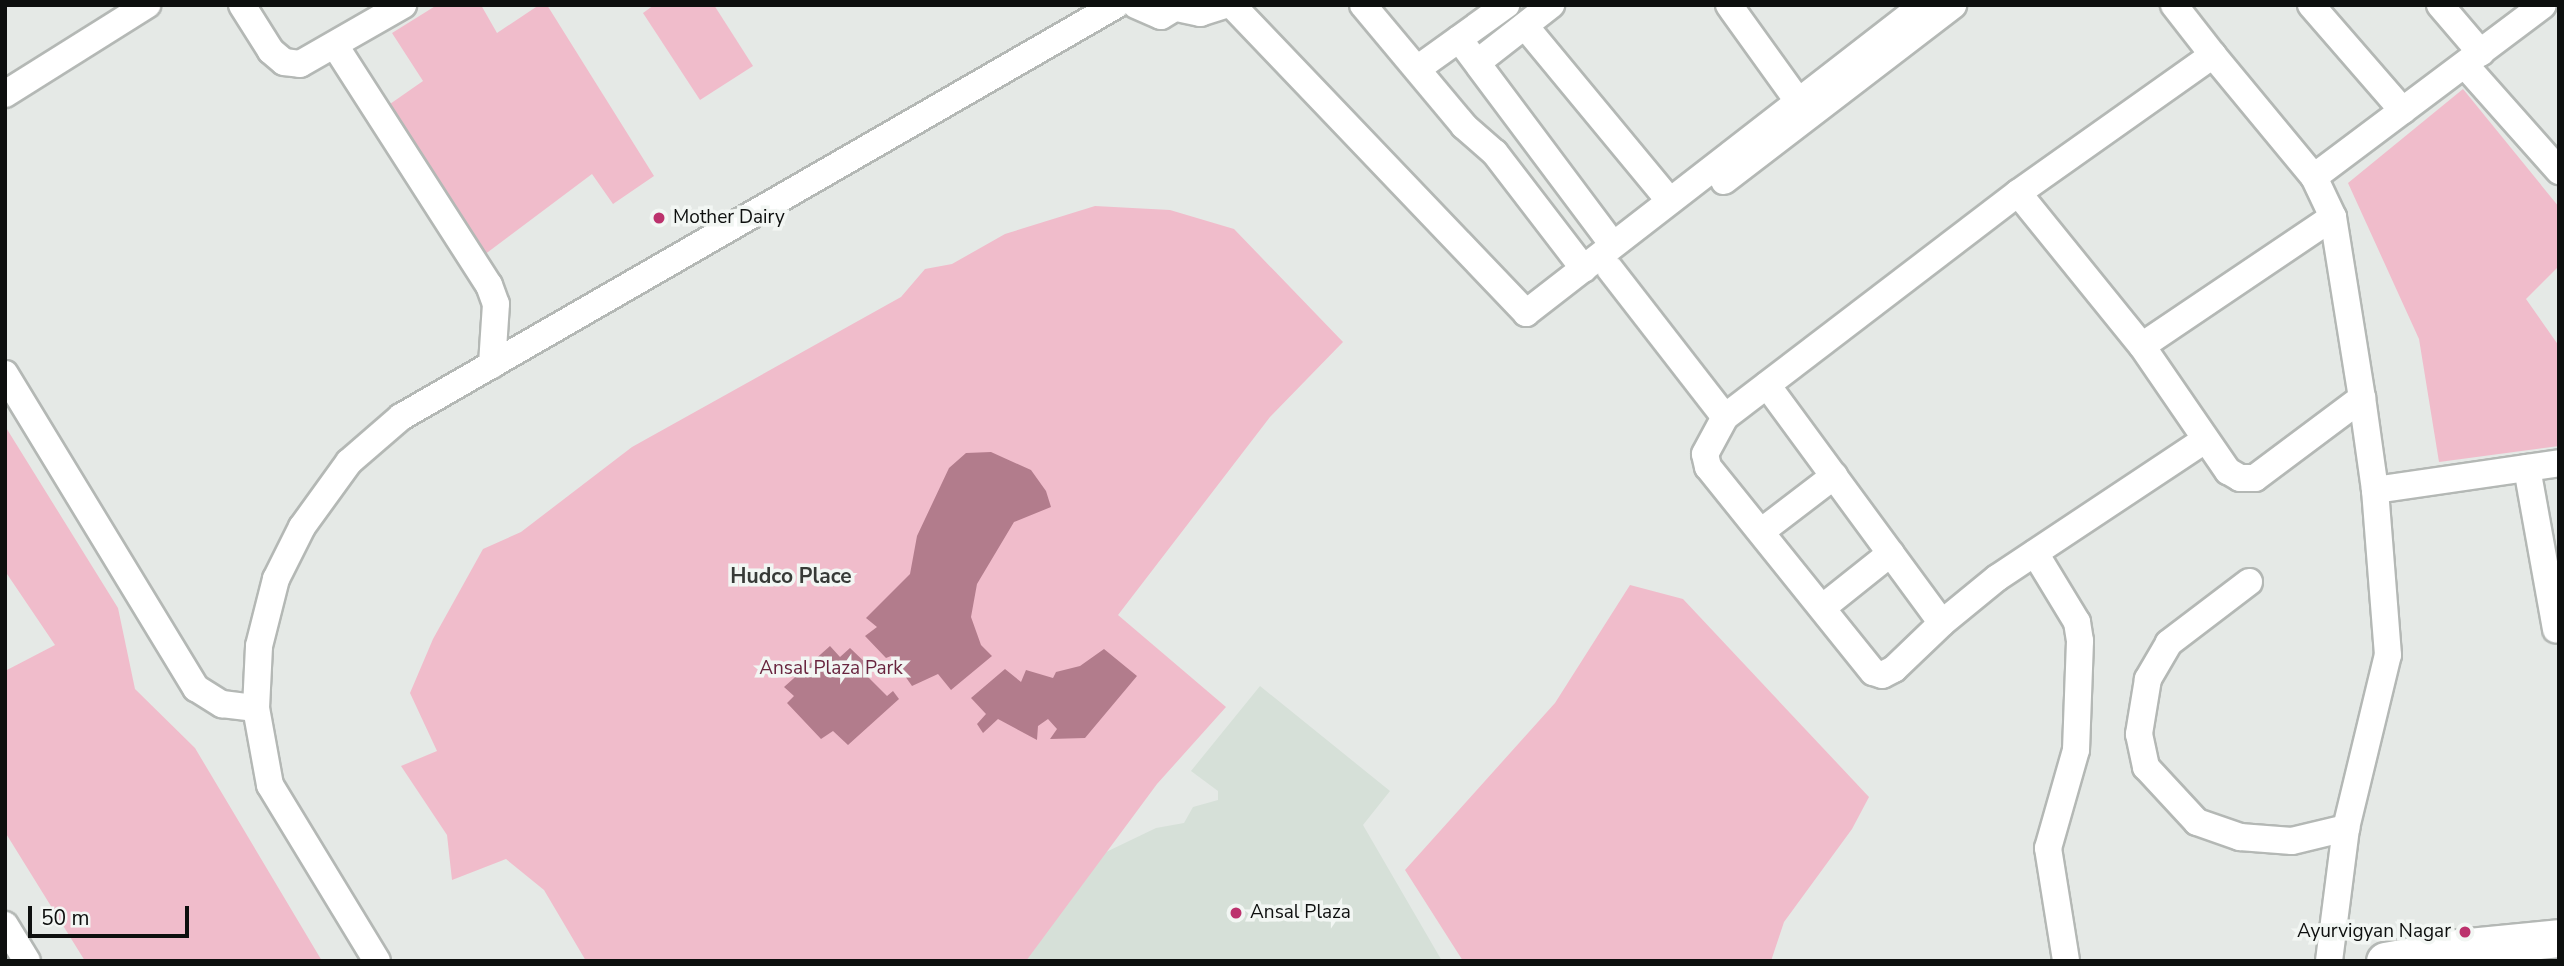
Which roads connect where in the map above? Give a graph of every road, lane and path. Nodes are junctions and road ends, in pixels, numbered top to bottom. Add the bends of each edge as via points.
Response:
1 (147, 5) edge
2 (242, 5) edge
3 (403, 5) edge
4 (1116, 5) edge
5 (1136, 5) edge
6 (1224, 5) edge
7 (1232, 5) edge
8 (1363, 5) edge
9 (1506, 5) edge
10 (1551, 5) edge
11 (1729, 5) edge
12 (1923, 5) edge
13 (1953, 5) edge
14 (2174, 5) edge
15 (2311, 5) edge
16 (2440, 5) edge
17 (2543, 5) edge
18 (1178, 7) edge
19 (1525, 26) junction
20 (1459, 39) junction
21 (336, 47) junction
22 (2213, 55) junction
23 (2473, 59) junction
24 (1478, 62) junction
25 (1417, 69) junction
26 (5, 94) edge
27 (1798, 101) junction
28 (2403, 111) junction
29 (2559, 171) edge
30 (2314, 177) junction
31 (2018, 193) junction
32 (1670, 201) junction
33 (2333, 218) junction
34 (1603, 261) junction
35 (1568, 302) dead end
36 (2142, 346) junction
37 (492, 365) junction
38 (5, 374) edge
39 (1767, 385) junction
40 (2362, 398) junction
41 (1725, 417) junction
42 (2205, 440) junction
43 (2559, 463) edge
44 (2527, 468) junction
45 (1834, 476) junction
46 (2375, 490) junction
47 (1762, 531) junction
48 (2035, 552) junction
49 (1891, 553) junction
50 (2249, 582) dead end
51 (1822, 608) junction
52 (1942, 623) junction
53 (2556, 629) dead end
54 (257, 708) junction
55 (2346, 828) junction
56 (5, 925) edge
57 (2559, 938) edge
58 (27, 961) edge
59 (377, 961) edge
60 (2066, 961) edge
61 (2329, 961) edge
62 (2385, 961) edge

1 - 26 street
2 - 21 street via 271,51 284,62 311,61
3 - 21 street
4 - 37 street
5 - 18 street via 1161,16
6 - 18 street via 1200,13
7 - 34 street via 1518,310 1526,313 1537,307
8 - 25 street
9 - 20 street
10 - 19 street
11 - 27 street
12 - 27 street
13 - 34 street
14 - 22 street
15 - 28 street
16 - 23 street
17 - 23 street
19 - 24 street
19 - 32 street
20 - 24 street
20 - 25 street
21 - 37 street via 489,285 496,304
22 - 30 street
22 - 31 street
23 - 28 street
23 - 29 street
24 - 34 street
25 - 34 street via 1464,126
27 - 32 street
28 - 30 street
30 - 33 street
31 - 36 street
31 - 39 street
32 - 34 street
33 - 36 street
33 - 40 street
34 - 35 street
34 - 41 street
36 - 42 street
37 - 54 street via 401,417 349,462 302,527 276,579 259,646
38 - 54 street via 196,688 222,704
39 - 41 street
39 - 45 street
40 - 42 street via 2255,478 2240,478 2228,471
40 - 46 street
41 - 47 street via 1705,454 1709,467
42 - 48 street
43 - 44 street
44 - 46 street
44 - 53 street
45 - 47 street
45 - 49 street
46 - 55 street via 2388,655
47 - 51 street
48 - 52 street
48 - 60 street via 2077,622 2080,641 2076,750 2048,848
49 - 51 street
49 - 52 street
50 - 55 street via 2169,643 2148,679 2139,734 2146,767 2197,822 2240,837 2292,841
51 - 52 street via 1859,656 1882,675
54 - 59 street via 270,785
55 - 61 street
56 - 58 street
57 - 62 main road

